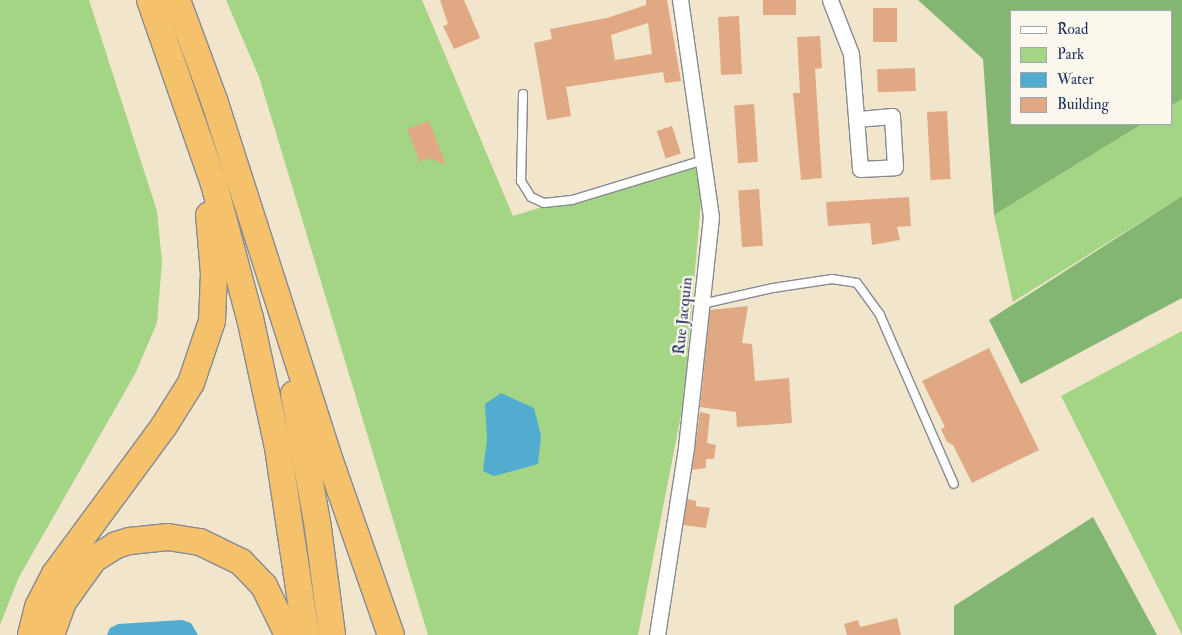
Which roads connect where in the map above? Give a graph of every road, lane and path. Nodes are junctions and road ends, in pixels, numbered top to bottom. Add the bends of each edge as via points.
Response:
1 (150, 0) edge
2 (177, 0) edge
3 (680, 0) edge
4 (830, 0) edge
5 (523, 94) dead end
6 (188, 106) junction
7 (856, 119) dead end
8 (704, 160) junction
9 (257, 238) junction
10 (702, 304) junction
11 (954, 484) dead end
12 (30, 635) edge
13 (51, 635) edge
14 (288, 635) edge
15 (306, 635) edge
16 (332, 635) edge
17 (391, 635) edge
18 (657, 635) edge

1 - 6 highway
2 - 9 highway via 215,104
3 - 8 street, Rue Jacquin
4 - 7 street via 851,54
5 - 8 lane via 521,181 531,196 544,203 572,200
6 - 12 highway via 213,251 214,300 207,342 191,383 177,406 47,588
6 - 15 highway via 233,252 260,363 289,509
8 - 10 street, Rue Jacquin via 710,217
9 - 16 highway via 305,455
9 - 17 highway
10 - 11 lane via 832,278 857,283 880,315
10 - 18 street, Rue Jacquin via 686,447
13 - 14 highway via 63,602 94,559 116,545 168,537 200,542 240,562 264,586

